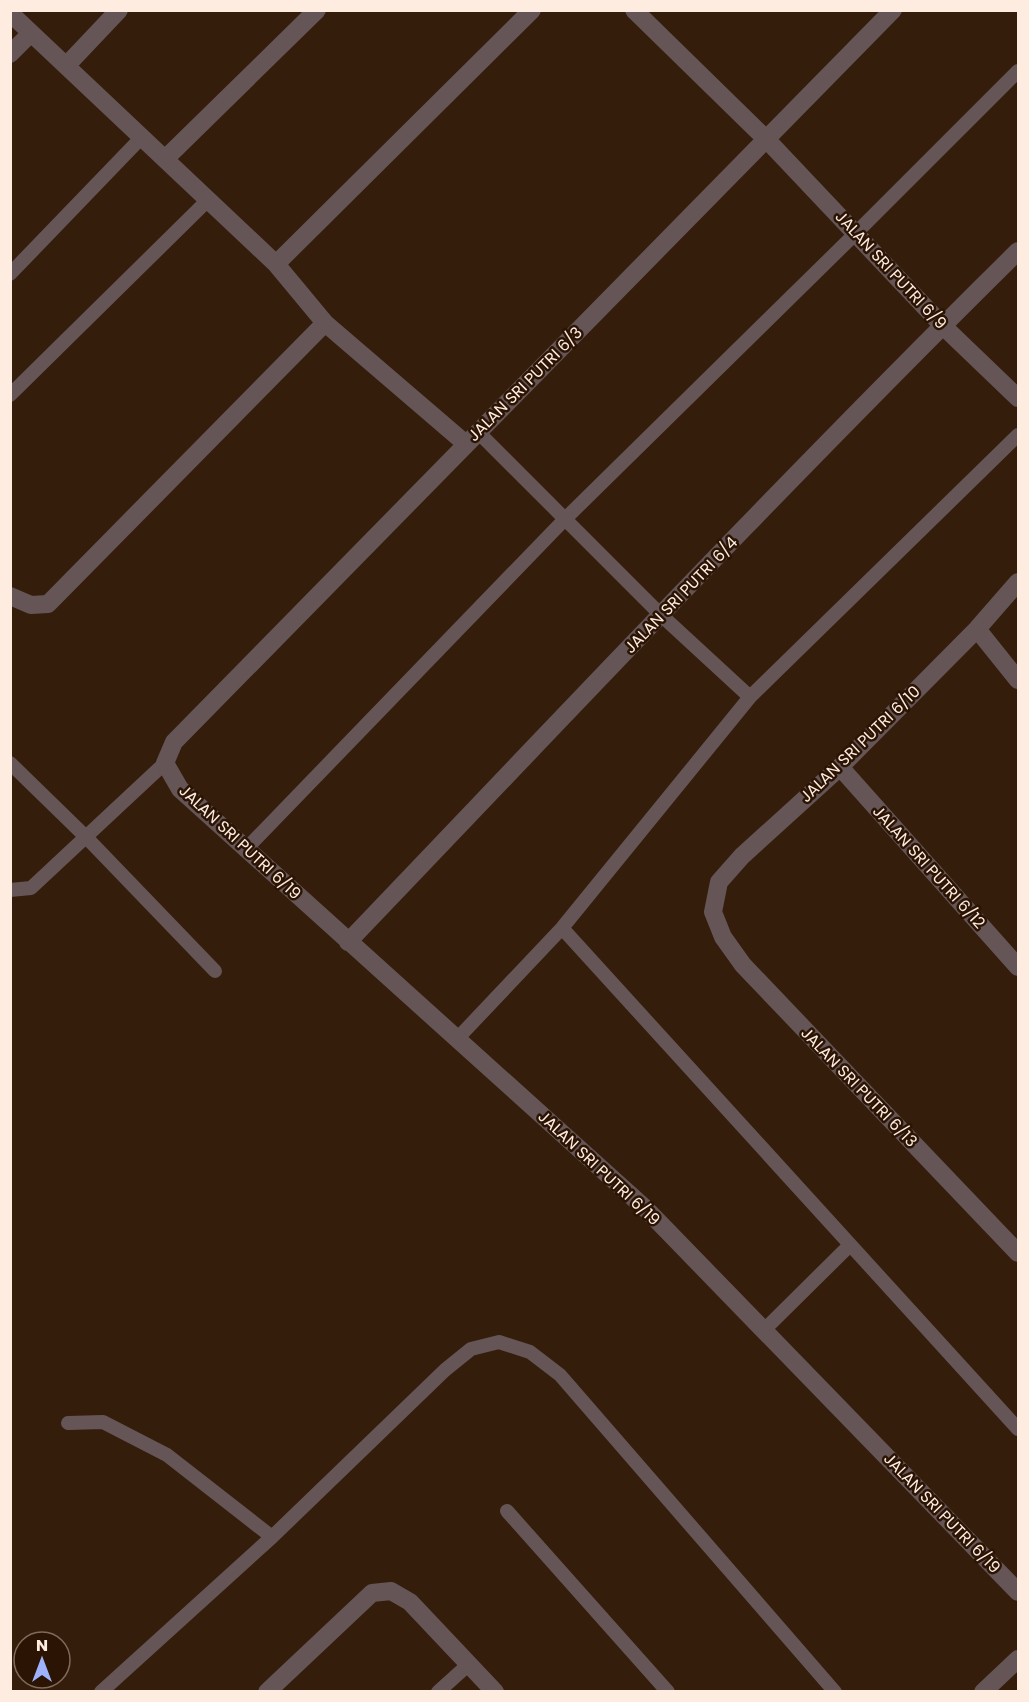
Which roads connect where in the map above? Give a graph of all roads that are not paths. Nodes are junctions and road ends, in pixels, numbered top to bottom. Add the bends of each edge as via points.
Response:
1 (119, 10) edge
2 (317, 10) edge
3 (532, 10) edge
4 (634, 10) edge
5 (893, 10) edge
6 (10, 13) edge
7 (31, 33) junction
8 (10, 54) edge
9 (66, 66) junction
10 (1018, 71) edge
11 (142, 137) junction
12 (767, 140) junction
13 (165, 159) junction
14 (208, 200) junction
15 (856, 233) junction
16 (1018, 250) edge
17 (276, 264) junction
18 (10, 274) edge
19 (325, 323) junction
20 (943, 326) junction
21 (10, 395) edge
22 (1018, 398) edge
23 (1018, 435) edge
24 (472, 438) junction
25 (565, 519) junction
26 (1018, 582) edge
27 (10, 596) edge
28 (661, 615) junction
29 (977, 629) junction
30 (1018, 680) edge
31 (750, 698) junction
32 (10, 763) edge
33 (165, 763) junction
34 (840, 767) junction
35 (86, 837) junction
36 (246, 849) junction
37 (10, 890) edge
38 (713, 912) joint
39 (562, 928) junction
40 (348, 942) junction
41 (1018, 967) edge
42 (215, 972) dead end
43 (457, 1039) junction
44 (850, 1245) junction
45 (1018, 1253) edge
46 (764, 1330) junction
47 (68, 1423) dead end
48 (1018, 1429) edge
49 (507, 1510) dead end
50 (273, 1537) junction
51 (1018, 1592) edge
52 (1018, 1659) edge
53 (469, 1664) junction
54 (101, 1692) edge
55 (267, 1692) edge
56 (438, 1692) edge
57 (495, 1692) edge
58 (668, 1692) edge
59 (835, 1692) edge
60 (983, 1692) edge

1 - 9 street
2 - 13 street
3 - 17 street
4 - 12 street, JALAN SRI PUTRI 6/9
5 - 12 street, JALAN SRI PUTRI 6/3
6 - 7 street
7 - 8 street
7 - 9 street
9 - 11 street
10 - 15 lane
11 - 13 street
11 - 18 lane
12 - 15 street, JALAN SRI PUTRI 6/9
12 - 24 street, JALAN SRI PUTRI 6/3
13 - 14 street
14 - 17 street
14 - 21 lane
15 - 20 street, JALAN SRI PUTRI 6/9
15 - 25 lane
16 - 20 street, JALAN SRI PUTRI 6/4
17 - 19 street
19 - 24 street
19 - 27 street via 48,604 31,605
20 - 22 street, JALAN SRI PUTRI 6/9
20 - 28 street, JALAN SRI PUTRI 6/4
23 - 31 lane
24 - 25 lane
24 - 33 street, JALAN SRI PUTRI 6/3 via 174,742
25 - 28 lane
25 - 36 lane
26 - 29 street, JALAN SRI PUTRI 6/10
28 - 31 lane
28 - 40 street, JALAN SRI PUTRI 6/4
29 - 30 street
29 - 34 street, JALAN SRI PUTRI 6/10
31 - 39 lane
32 - 35 lane
33 - 35 lane
33 - 36 street, JALAN SRI PUTRI 6/19 via 180,789
34 - 38 street, JALAN SRI PUTRI 6/10 via 742,856 719,882
34 - 41 street, JALAN SRI PUTRI 6/12
35 - 37 lane via 31,888
35 - 42 lane
36 - 40 street, JALAN SRI PUTRI 6/19
38 - 45 street, JALAN SRI PUTRI 6/13 via 723,937 743,965
39 - 43 lane
39 - 44 lane
40 - 43 street, JALAN SRI PUTRI 6/19
43 - 46 street, JALAN SRI PUTRI 6/19 via 647,1210
44 - 46 lane
44 - 48 lane
46 - 51 street, JALAN SRI PUTRI 6/19
47 - 50 lane via 103,1422 167,1455
49 - 58 lane
50 - 54 lane
50 - 59 lane via 446,1370 471,1349 499,1342 530,1352 560,1375
52 - 60 street
53 - 55 street via 410,1602 391,1591 372,1593
53 - 56 lane
53 - 57 street

